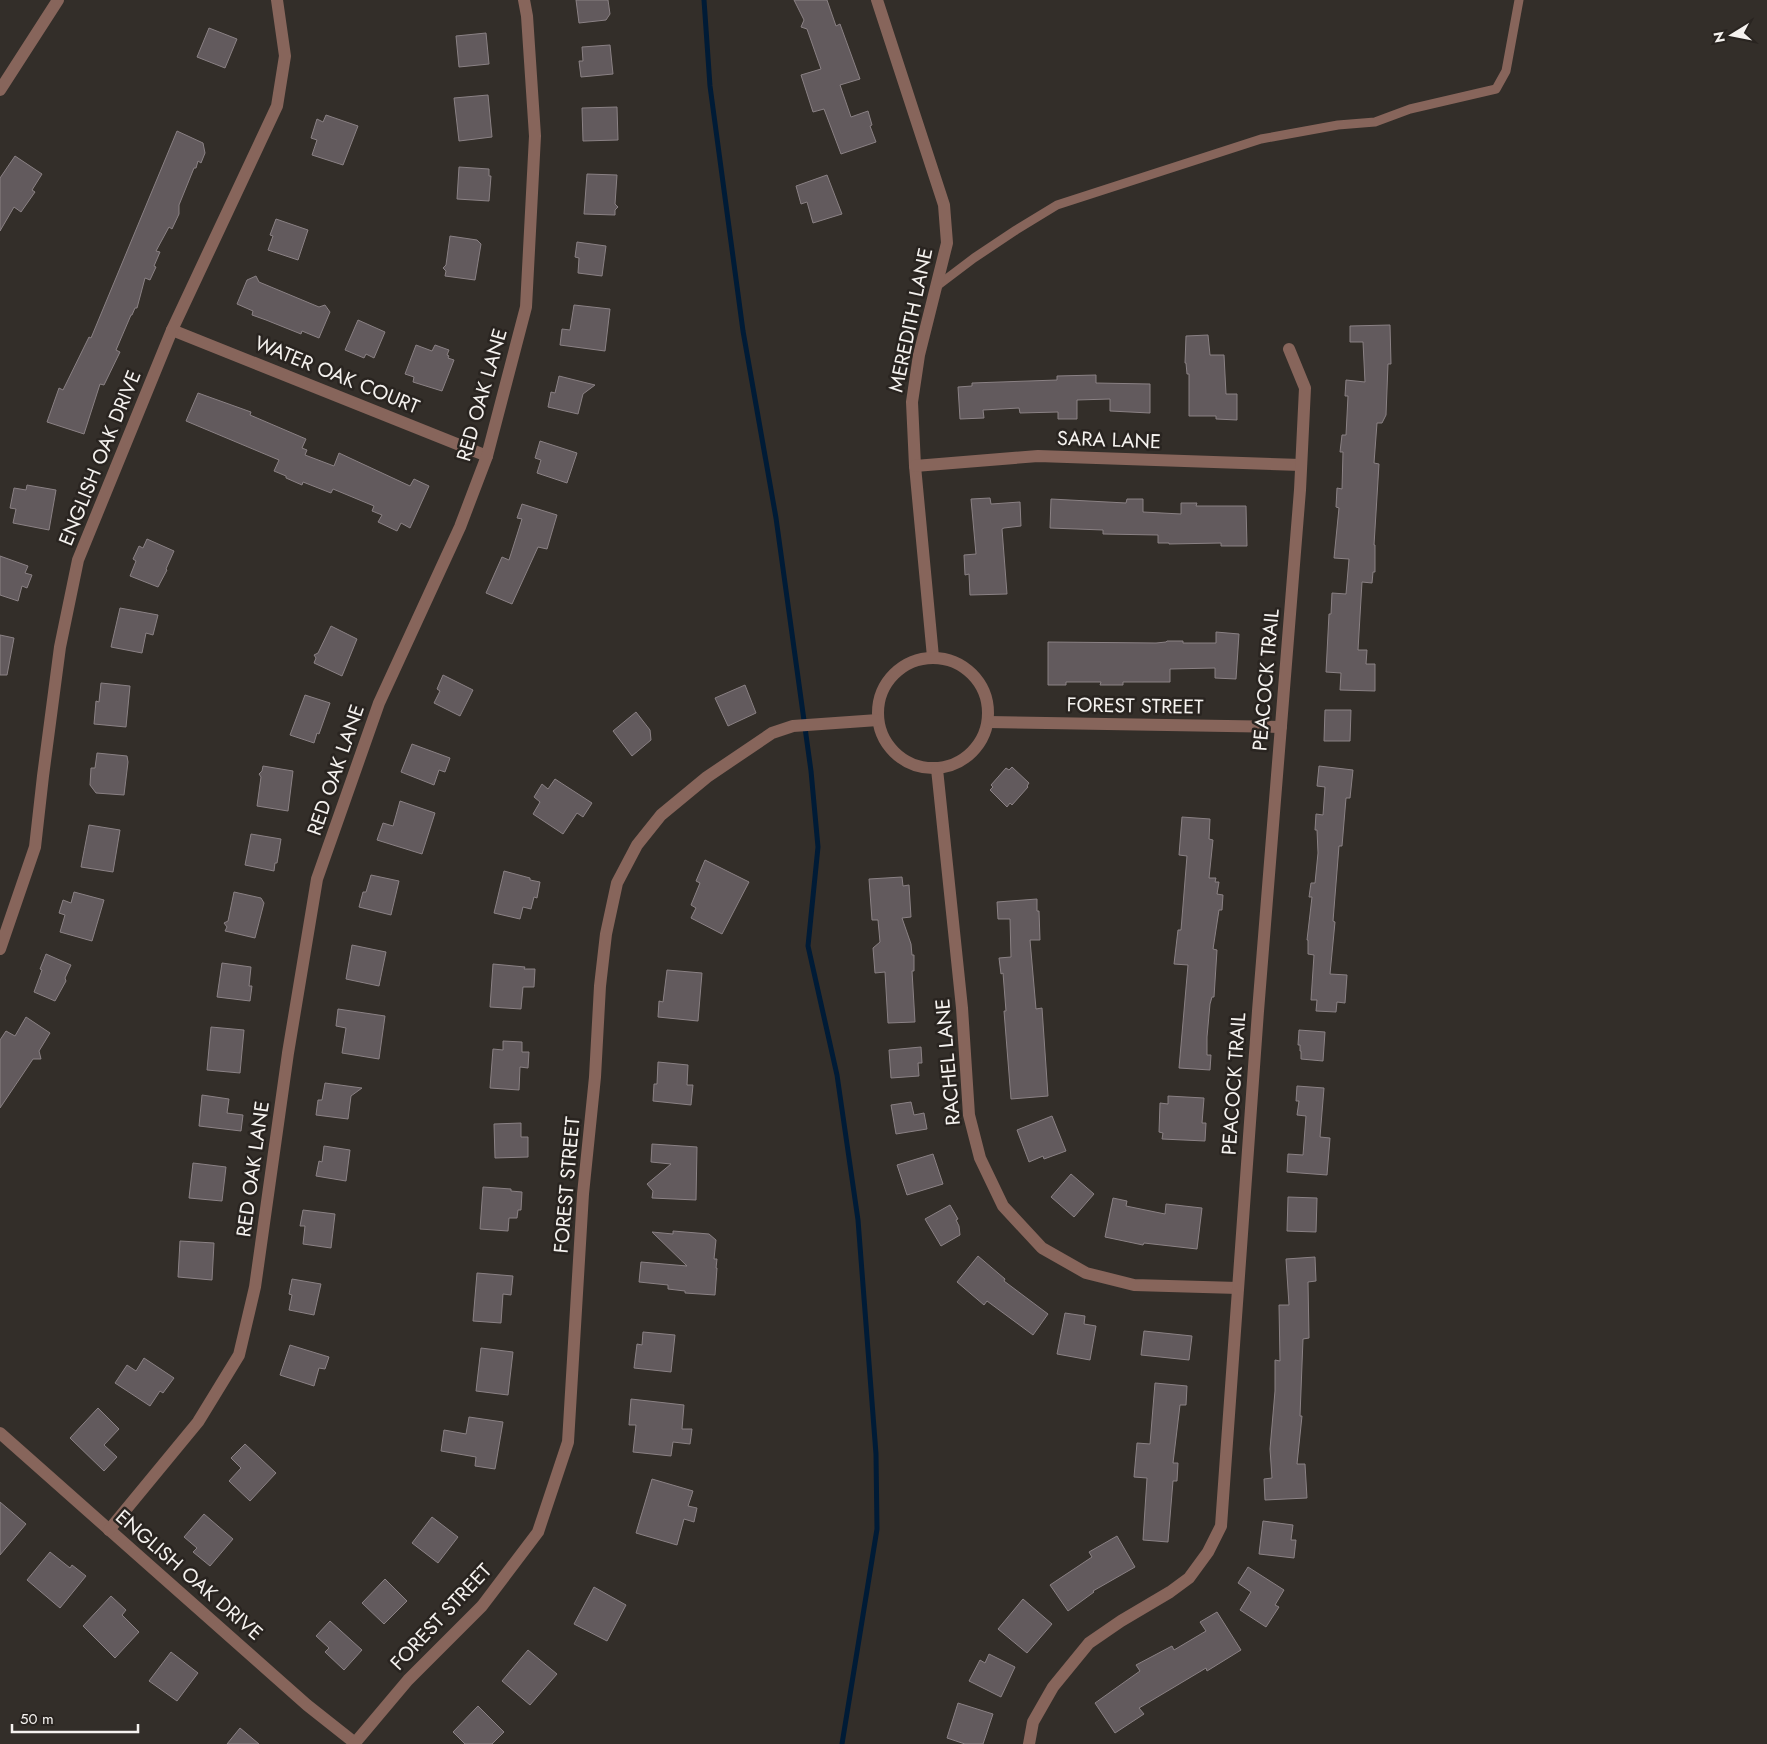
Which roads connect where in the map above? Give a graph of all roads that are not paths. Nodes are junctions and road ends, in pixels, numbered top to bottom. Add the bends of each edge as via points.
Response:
1 (58, 0) edge
2 (277, 0) edge
3 (524, 0) edge
4 (877, 0) edge
5 (1519, 0) edge
6 (0, 90) edge
7 (937, 286) junction
8 (172, 330) junction
9 (1289, 349) dead end
10 (487, 456) junction
11 (1301, 465) junction
12 (915, 466) junction
13 (933, 657) junction
14 (878, 720) junction
15 (988, 722) junction
16 (1281, 727) junction
17 (937, 769) junction
18 (0, 949) edge
19 (1238, 1288) junction
20 (0, 1433) edge
21 (109, 1530) junction
22 (354, 1743) edge
23 (1029, 1744) edge

1 - 6 street
2 - 8 street, ENGLISH OAK DRIVE via 285,56 276,106
3 - 10 street, RED OAK LANE via 535,136 526,306
4 - 7 street, MEREDITH LANE via 944,205 947,243
5 - 7 lane via 1506,71 1496,89 1410,109 1375,122 1261,139 1057,205 1002,239
7 - 12 street, MEREDITH LANE via 919,355 912,402
8 - 10 street, WATER OAK COURT
8 - 18 street, ENGLISH OAK DRIVE via 78,560 60,647 36,847
9 - 11 street, PEACOCK TRAIL via 1305,388
10 - 21 street, RED OAK LANE via 460,528 379,703 317,879 255,1287 239,1355 198,1422
11 - 12 street, SARA LANE via 1038,456
11 - 16 street, PEACOCK TRAIL
12 - 13 street, MEREDITH LANE
13 - 14 street via 914,661 898,670 886,684 879,701
13 - 15 street via 952,660 981,684 988,702
14 - 17 street via 892,750 905,761
14 - 22 street, FOREST STREET via 793,726 772,733 707,777 661,815 637,845 618,883 606,934 583,1194 568,1442 552,1494 538,1532 482,1606 408,1680
15 - 16 street, FOREST STREET
15 - 17 street via 976,749 952,766
16 - 19 street, PEACOCK TRAIL
17 - 19 street, RACHEL LANE via 962,1008 969,1115 980,1158 1003,1206 1042,1248 1086,1273 1134,1285
19 - 23 street, PEACOCK TRAIL via 1222,1526 1189,1578 1089,1643 1053,1687 1033,1722
20 - 21 street, ENGLISH OAK DRIVE
21 - 22 street, ENGLISH OAK DRIVE

